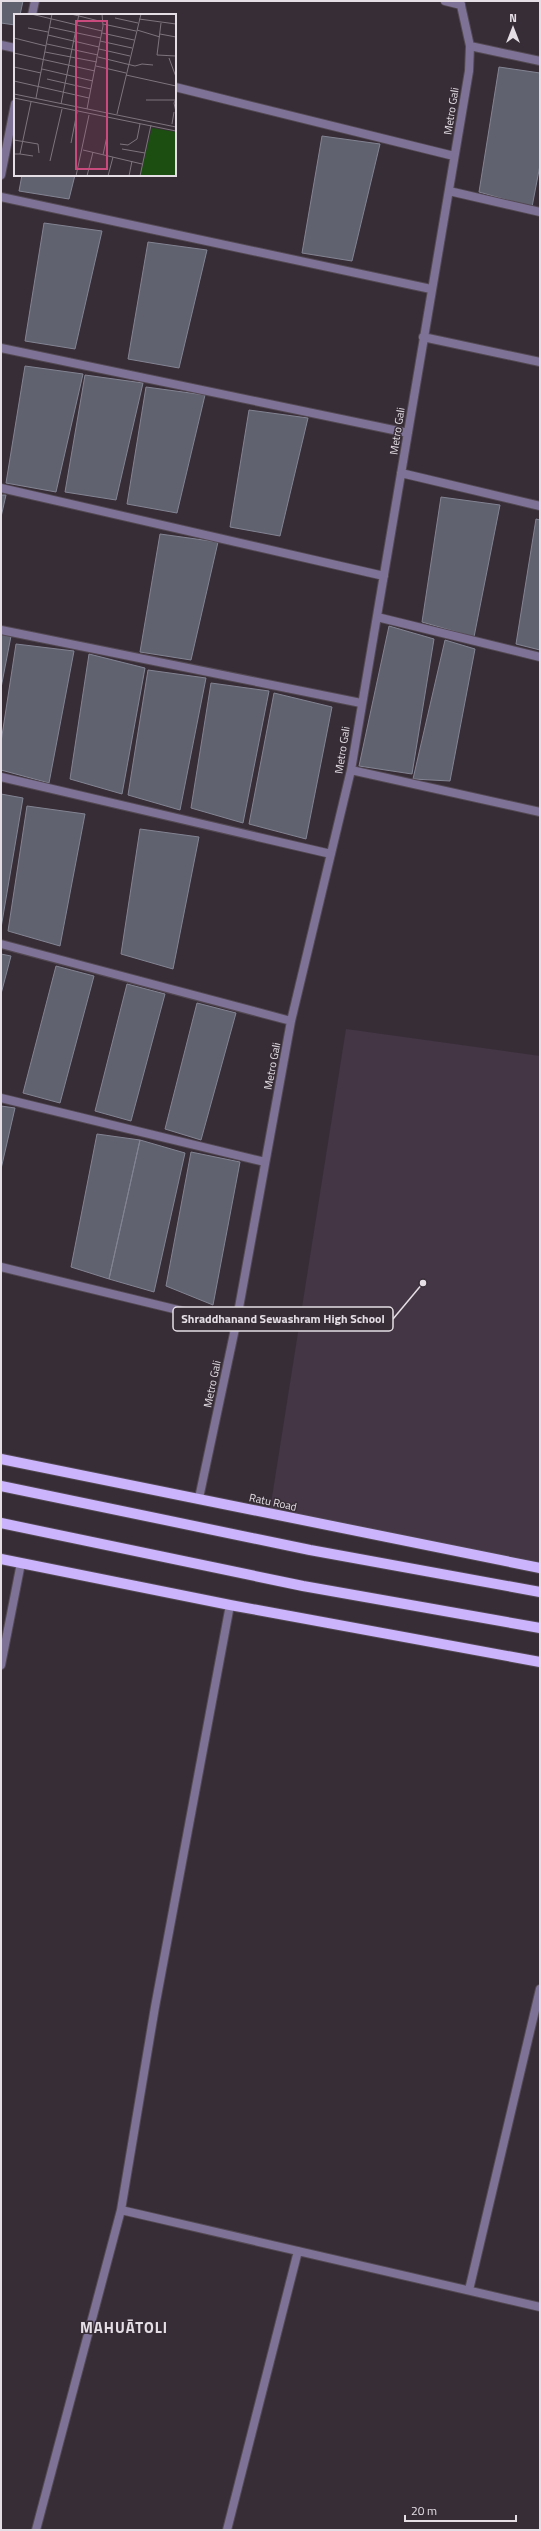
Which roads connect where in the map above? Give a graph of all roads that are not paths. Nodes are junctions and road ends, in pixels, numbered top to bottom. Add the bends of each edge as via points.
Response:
1 (35, 1) edge
2 (445, 1) edge
3 (461, 3) edge
4 (32, 14) edge
5 (1, 45) edge
6 (470, 46) junction
7 (14, 48) edge
8 (540, 61) edge
9 (176, 87) edge
10 (14, 109) edge
11 (454, 156) junction
12 (1, 175) edge
13 (449, 191) junction
14 (1, 197) edge
15 (540, 212) edge
16 (431, 289) junction
17 (423, 337) junction
18 (1, 348) edge
19 (540, 362) edge
20 (408, 432) junction
21 (401, 473) junction
22 (1, 488) edge
23 (540, 506) edge
24 (384, 576) junction
25 (377, 617) junction
26 (1, 630) edge
27 (540, 657) edge
28 (361, 703) junction
29 (351, 770) junction
30 (1, 777) edge
31 (540, 812) edge
32 (331, 854) junction
33 (1, 944) edge
34 (291, 1021) junction
35 (1, 1098) edge
36 (265, 1162) junction
37 (1, 1267) edge
38 (236, 1324) junction
39 (1, 1459) edge
40 (1, 1486) edge
41 (199, 1498) junction
42 (1, 1523) edge
43 (1, 1559) edge
44 (21, 1563) junction
45 (540, 1568) edge
46 (540, 1592) edge
47 (230, 1605) junction
48 (540, 1628) edge
49 (540, 1662) edge
50 (1, 1665) edge
51 (540, 1989) edge
52 (121, 2210) junction
53 (298, 2251) junction
54 (469, 2290) junction
55 (540, 2307) edge
56 (36, 2530) edge
57 (227, 2530) edge

1 - 4 street
2 - 3 street
3 - 6 street, Metro Gali
5 - 7 street
6 - 8 street
6 - 11 street, Metro Gali via 469,71
9 - 11 street
10 - 12 street
11 - 13 street, Metro Gali
13 - 15 street
13 - 16 street, Metro Gali
14 - 16 street
16 - 17 street, Metro Gali
17 - 19 street
17 - 20 street, Metro Gali
18 - 20 street
20 - 21 street, Metro Gali
21 - 23 street
21 - 24 street, Metro Gali
22 - 24 street
24 - 25 street, Metro Gali
25 - 27 street
25 - 28 street, Metro Gali
26 - 28 street
28 - 29 street, Metro Gali
29 - 31 street
29 - 32 street, Metro Gali
30 - 32 street
32 - 34 street, Metro Gali
33 - 34 street
34 - 36 street, Metro Gali
35 - 36 street
36 - 38 street, Metro Gali
37 - 38 street
38 - 41 street, Metro Gali
39 - 41 main road, Ratu Road
40 - 46 main road via 310,1550
41 - 45 main road, Ratu Road via 364,1534
42 - 48 main road via 303,1586
43 - 44 main road
44 - 47 main road
44 - 50 street
47 - 49 main road
47 - 52 street via 155,2007
51 - 54 street
52 - 53 street
52 - 56 street
53 - 54 street
53 - 57 street
54 - 55 street

